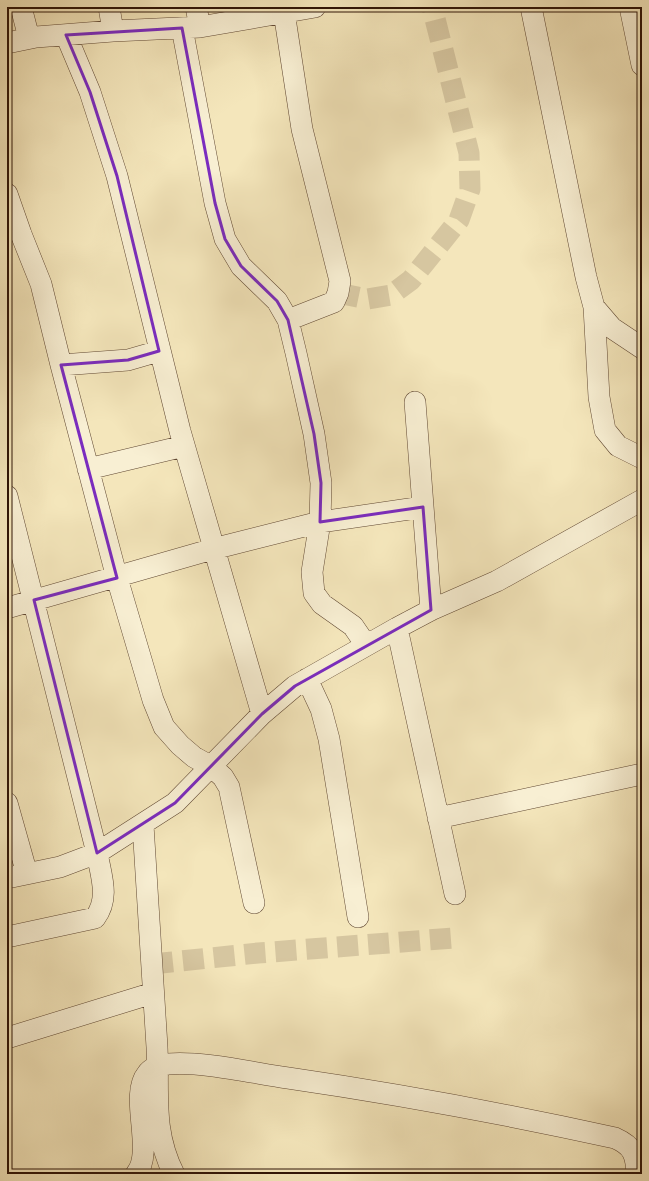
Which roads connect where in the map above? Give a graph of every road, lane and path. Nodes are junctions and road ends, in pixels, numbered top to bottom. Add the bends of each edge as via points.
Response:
1 (21, 7) edge
2 (109, 7) edge
3 (196, 7) edge
4 (315, 7) edge
5 (531, 7) edge
6 (630, 7) edge
7 (284, 12) junction
8 (191, 28) junction
9 (113, 31) junction
10 (66, 35) junction
11 (29, 38) junction
12 (7, 42) edge
13 (642, 65) edge
14 (7, 194) edge
15 (594, 307) junction
16 (288, 320) junction
17 (642, 348) edge
18 (159, 351) junction
19 (61, 365) junction
20 (415, 402) dead end
21 (184, 446) junction
22 (642, 458) edge
23 (88, 469) junction
24 (7, 496) edge
25 (642, 500) edge
26 (423, 507) junction
27 (320, 522) junction
28 (213, 549) junction
29 (116, 578) junction
30 (34, 600) junction
31 (7, 608) edge
32 (431, 610) junction
33 (397, 628) junction
34 (366, 645) junction
35 (307, 678) junction
36 (262, 714) junction
37 (212, 767) junction
38 (642, 774) edge
39 (7, 804) edge
40 (438, 818) junction
41 (143, 825) junction
42 (97, 854) junction
43 (17, 876) edge
44 (455, 894) dead end
45 (254, 903) dead end
46 (358, 918) dead end
47 (7, 937) edge
48 (153, 993) junction
49 (7, 1038) edge
50 (157, 1066) junction
51 (138, 1173) edge
52 (174, 1174) edge
53 (637, 1174) edge

1 - 11 street
2 - 9 street
3 - 8 street
4 - 7 street
5 - 15 street
6 - 13 street
7 - 8 street
7 - 16 street via 302,129 340,281 334,302
8 - 9 street
8 - 16 street via 215,203 225,239 241,266 277,301
9 - 10 street
10 - 11 street
10 - 18 street via 90,92 117,176
11 - 12 street
14 - 19 street via 41,284
15 - 17 street via 612,328
15 - 22 street via 599,397 605,430 618,446
16 - 27 street via 314,434 321,483
18 - 19 street via 128,360
18 - 21 street
19 - 23 street
20 - 26 street
21 - 23 street
21 - 28 street
23 - 29 street
24 - 30 street
25 - 32 street via 497,581
26 - 27 street
26 - 32 street
27 - 28 street
27 - 34 street via 312,572 314,593 322,604 353,626
28 - 29 street
28 - 36 street
29 - 30 street
29 - 37 street via 153,700 164,727 180,745
30 - 31 street
30 - 42 street
32 - 33 street
33 - 34 street
33 - 40 street
34 - 35 street
35 - 36 street
35 - 46 street via 321,709 329,739
36 - 37 street
37 - 41 street via 175,803
37 - 45 street via 229,787
38 - 40 street
39 - 43 street
40 - 44 street
41 - 42 street
41 - 48 street
42 - 43 street via 60,867
42 - 47 street via 105,894 101,910 95,918
48 - 49 street
48 - 50 street
50 - 51 street via 147,1074 143,1084 143,1155
50 - 52 street via 160,1136 165,1156
50 - 53 street via 204,1066 309,1081 511,1115 607,1136 627,1143 634,1153

